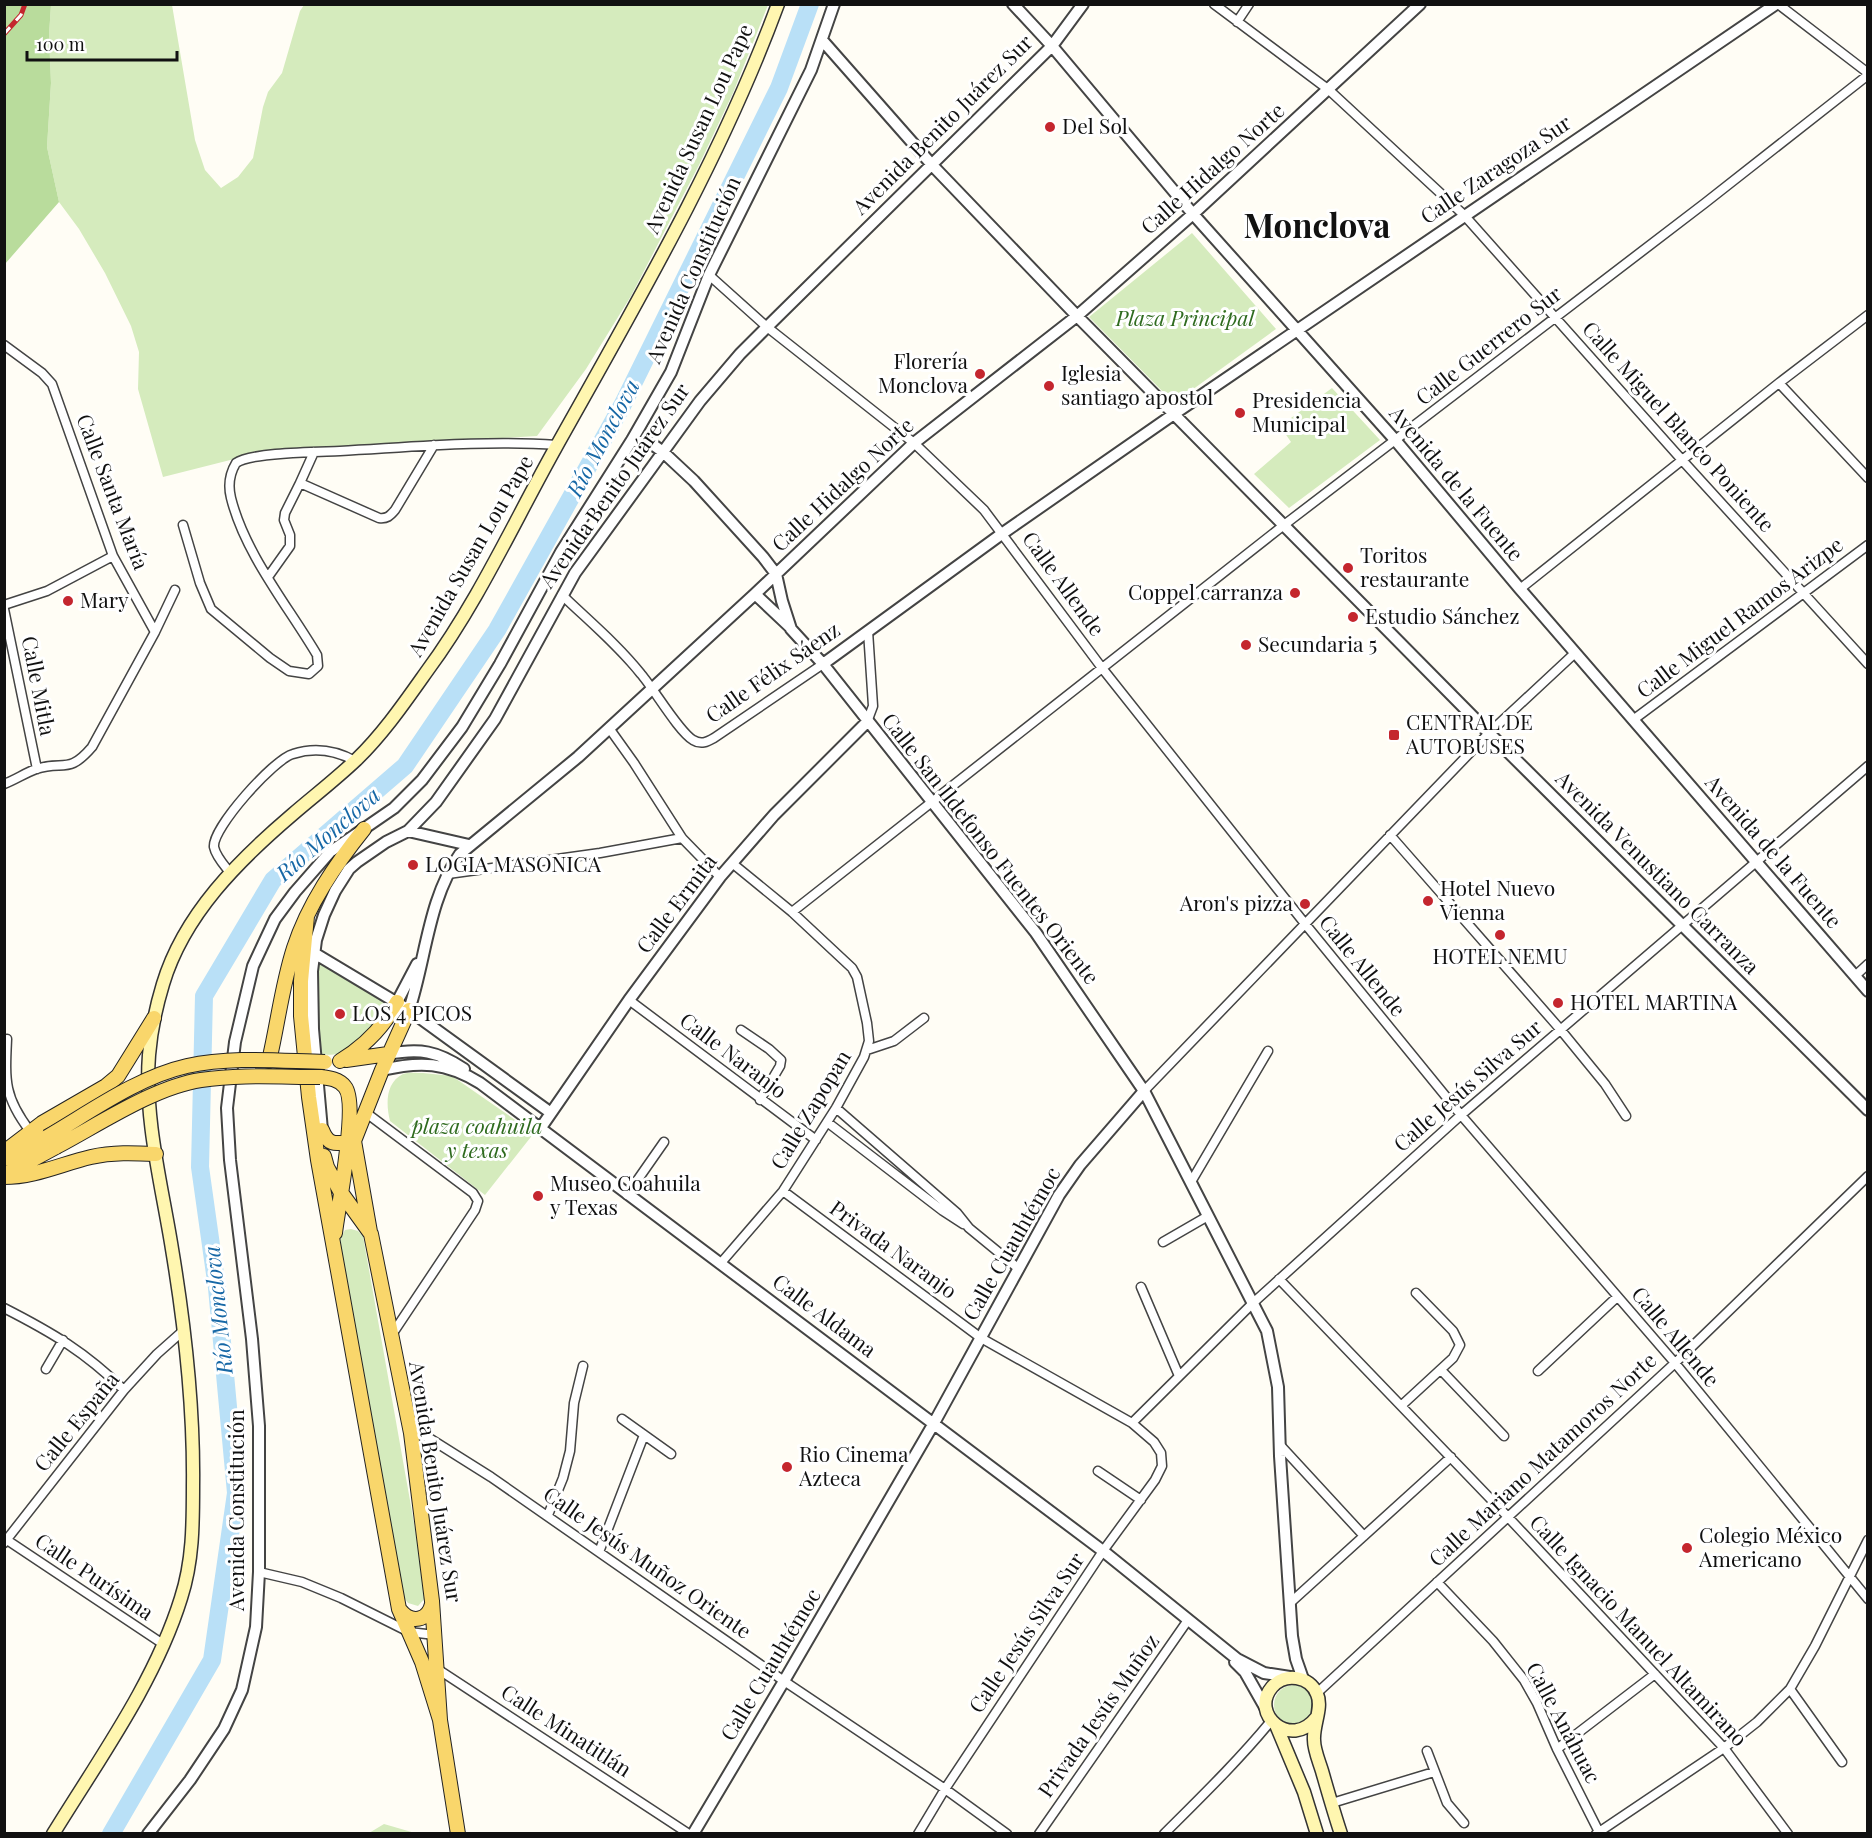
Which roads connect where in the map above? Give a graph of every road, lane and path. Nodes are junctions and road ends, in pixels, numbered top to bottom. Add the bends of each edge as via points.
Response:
1 (778, 4) edge
2 (834, 4) edge
3 (1013, 4) edge
4 (1083, 4) edge
5 (1214, 4) edge
6 (1249, 4) edge
7 (1420, 4) edge
8 (1777, 4) edge
9 (1237, 22) junction
10 (822, 40) junction
11 (1052, 46) junction
12 (1868, 74) edge
13 (1329, 90) junction
14 (933, 166) junction
15 (1193, 214) junction
16 (1464, 215) junction
17 (709, 275) junction
18 (1868, 315) edge
19 (1077, 316) junction
20 (1555, 318) junction
21 (767, 327) junction
22 (1297, 329) junction
23 (4, 345) edge
24 (1779, 383) junction
25 (1174, 414) junction
26 (632, 440) junction
27 (1396, 441) junction
28 (914, 443) junction
29 (434, 445) junction
30 (557, 445) junction
31 (314, 452) junction
32 (663, 452) junction
33 (1682, 460) junction
34 (1868, 478) edge
35 (300, 483) junction
36 (183, 525) dead end
37 (1284, 525) junction
38 (1003, 534) junction
39 (1868, 545) edge
40 (113, 556) junction
41 (776, 574) junction
42 (268, 577) junction
43 (1520, 589) junction
44 (175, 590) dead end
45 (1804, 593) junction
46 (755, 594) junction
47 (562, 596) junction
48 (4, 607) edge
49 (791, 629) junction
50 (868, 631) junction
51 (155, 632) junction
52 (1575, 653) junction
53 (823, 664) junction
54 (1868, 664) edge
55 (1102, 668) junction
56 (653, 689) junction
57 (1633, 720) junction
58 (867, 722) junction
59 (609, 728) junction
60 (1489, 733) junction
61 (355, 761) junction
62 (1868, 766) edge
63 (37, 769) junction
64 (4, 784) edge
65 (933, 802) junction
66 (364, 829) junction
67 (408, 831) junction
68 (1390, 835) junction
69 (682, 838) junction
70 (469, 845) junction
71 (1755, 861) junction
72 (732, 863) junction
73 (231, 874) junction
74 (448, 874) junction
75 (720, 877) junction
76 (792, 912) junction
77 (307, 916) junction
78 (1682, 924) junction
79 (1306, 925) junction
80 (314, 953) junction
81 (1868, 964) edge
82 (1855, 976) junction
83 (1868, 991) edge
84 (629, 1000) junction
85 (403, 1006) junction
86 (154, 1018) junction
87 (924, 1018) dead end
88 (1560, 1029) junction
89 (741, 1030) dead end
90 (7, 1040) dead end
91 (459, 1046) junction
92 (422, 1050) junction
93 (867, 1050) junction
94 (1268, 1051) dead end
95 (388, 1054) junction
96 (269, 1061) junction
97 (340, 1061) junction
98 (382, 1070) junction
99 (480, 1083) junction
100 (1144, 1091) junction
101 (760, 1100) junction
102 (836, 1108) junction
103 (1868, 1110) edge
104 (365, 1112) junction
105 (551, 1113) junction
106 (1461, 1115) junction
107 (1626, 1116) dead end
108 (827, 1122) junction
109 (540, 1129) junction
110 (322, 1130) junction
111 (30, 1131) junction
112 (816, 1140) junction
113 (52, 1142) junction
114 (351, 1142) junction
115 (664, 1142) dead end
116 (4, 1152) edge
117 (156, 1154) junction
118 (4, 1159) edge
119 (4, 1176) edge
120 (1868, 1176) edge
121 (1191, 1182) junction
122 (340, 1191) junction
123 (783, 1191) junction
124 (627, 1195) junction
125 (1208, 1216) junction
126 (969, 1228) junction
127 (367, 1230) junction
128 (334, 1238) junction
129 (1162, 1242) dead end
130 (720, 1264) junction
131 (1019, 1269) junction
132 (1279, 1279) junction
133 (1141, 1287) dead end
134 (1416, 1293) dead end
135 (1617, 1297) junction
136 (1252, 1303) junction
137 (4, 1308) edge
138 (184, 1330) junction
139 (391, 1337) junction
140 (981, 1338) junction
141 (63, 1340) junction
142 (1675, 1363) junction
143 (583, 1366) dead end
144 (46, 1369) dead end
145 (1441, 1370) junction
146 (1538, 1371) dead end
147 (1179, 1376) junction
148 (124, 1390) junction
149 (1402, 1405) junction
150 (622, 1419) dead end
151 (934, 1423) junction
152 (1132, 1423) junction
153 (411, 1433) junction
154 (644, 1435) junction
155 (1504, 1436) dead end
156 (1280, 1444) junction
157 (1161, 1453) joint
158 (671, 1454) dead end
159 (1451, 1456) junction
160 (1098, 1471) dead end
161 (1141, 1500) junction
162 (548, 1515) junction
163 (1508, 1516) junction
164 (1364, 1536) junction
165 (5, 1540) edge
166 (1868, 1540) edge
167 (1103, 1551) junction
168 (599, 1552) junction
169 (259, 1572) junction
170 (1850, 1576) junction
171 (1437, 1582) junction
172 (1868, 1599) edge
173 (432, 1601) junction
174 (1290, 1603) junction
175 (399, 1609) junction
176 (1188, 1620) junction
177 (409, 1632) junction
178 (435, 1635) junction
179 (163, 1644) junction
180 (1222, 1648) junction
181 (422, 1662) junction
182 (438, 1669) junction
183 (1655, 1674) junction
184 (1297, 1678) junction
185 (784, 1681) junction
186 (1790, 1689) junction
187 (1317, 1693) junction
188 (1271, 1718) junction
189 (1316, 1718) junction
190 (440, 1720) junction
191 (1724, 1748) junction
192 (1557, 1749) junction
193 (1426, 1751) dead end
194 (1842, 1762) dead end
195 (1434, 1772) junction
196 (945, 1788) junction
197 (1332, 1803) junction
198 (1464, 1823) dead end
199 (53, 1833) edge
200 (148, 1833) edge
201 (458, 1833) edge
202 (691, 1833) edge
203 (918, 1833) edge
204 (1007, 1833) edge
205 (1039, 1833) edge
206 (1164, 1833) edge
207 (1317, 1833) edge
208 (1341, 1833) edge
209 (1598, 1833) edge
210 (1788, 1833) edge

1 - 30 main road, Avenida Susan Lou Pape via 712,157
2 - 10 street, Avenida Constitución
3 - 11 street, Avenida de la Fuente
4 - 11 street, Avenida Benito Juárez Sur
5 - 9 street, Calle Miguel Blanco Poniente
6 - 9 street
7 - 13 street, Calle Hidalgo Norte
8 - 12 street
8 - 16 street, Calle Zaragoza Sur
9 - 13 street, Calle Miguel Blanco Poniente
10 - 14 street, Avenida Venustiano Carranza
10 - 17 street, Avenida Constitución via 789,116
11 - 14 street, Avenida Benito Juárez Sur
11 - 15 street, Avenida de la Fuente
12 - 20 street, Calle Guerrero Sur
13 - 15 street, Calle Hidalgo Norte
13 - 16 street, Calle Miguel Blanco Poniente
14 - 19 street, Avenida Venustiano Carranza
14 - 21 street, Avenida Benito Juárez Sur
15 - 19 street, Calle Hidalgo Norte
15 - 22 street, Avenida de la Fuente
16 - 20 street, Calle Miguel Blanco Poniente
16 - 22 street, Calle Zaragoza Sur
17 - 21 street, Calle Allende
17 - 26 street, Avenida Constitución via 675,363
18 - 24 street
19 - 25 street, Avenida Venustiano Carranza
19 - 28 street, Calle Hidalgo Norte
20 - 27 street, Calle Guerrero Sur
20 - 33 street, Calle Miguel Blanco Poniente
21 - 28 street, Calle Allende
21 - 32 street, Avenida Benito Juárez Sur via 700,401
22 - 25 street, Calle Zaragoza Sur
22 - 27 street, Avenida de la Fuente
23 - 40 street, Calle Santa María via 48,379 56,394
24 - 33 street
24 - 34 street
25 - 37 street, Avenida Venustiano Carranza
25 - 38 street, Calle Zaragoza Sur
26 - 32 street, Calle San Ildefonso Fuentes Oriente via 652,444
26 - 66 street, Avenida Constitución via 561,552 462,727 422,780 394,808
27 - 37 street, Calle Guerrero Sur
27 - 43 street, Avenida de la Fuente
28 - 38 street, Calle Allende via 984,510
28 - 41 street, Calle Hidalgo Norte
29 - 30 street
29 - 31 street
29 - 35 street via 395,510 384,519
30 - 61 main road, Avenida Susan Lou Pape via 450,637 401,706
31 - 35 street
31 - 42 street via 242,459 232,469 230,497 244,536
32 - 41 street, Calle San Ildefonso Fuentes Oriente
32 - 47 street, Avenida Benito Juárez Sur
33 - 43 street
33 - 45 street, Calle Miguel Blanco Poniente
35 - 42 street via 285,513 290,546
36 - 42 street via 211,609 270,658 289,670 309,674 318,666 317,655
37 - 55 street, Calle Guerrero Sur
37 - 60 street, Avenida Venustiano Carranza
38 - 50 street, Calle Félix Sáenz
38 - 55 street, Calle Allende
39 - 45 street, Calle Miguel Ramos Arizpe
40 - 48 street via 47,591
40 - 51 street, Calle Santa María
41 - 46 street, Calle Hidalgo Norte
41 - 49 street, Calle San Ildefonso Fuentes Oriente
43 - 52 street, Avenida de la Fuente
44 - 51 street
45 - 54 street, Calle Miguel Blanco Poniente
45 - 57 street, Calle Miguel Ramos Arizpe
46 - 49 street, Calle San Ildefonso Fuentes Oriente
46 - 56 street, Calle Hidalgo Norte
47 - 56 street, Calle Félix Sáenz via 610,640
47 - 67 street, Avenida Benito Juárez Sur via 495,719 436,802
48 - 63 street, Calle Mitla
49 - 53 street, Calle San Ildefonso Fuentes Oriente
50 - 53 street, Calle Félix Sáenz
50 - 58 street via 873,706
51 - 63 street via 82,759
52 - 57 street, Avenida de la Fuente
52 - 60 street, Calle Cuauhtémoc
53 - 56 street, Calle Félix Sáenz via 704,743 687,735
53 - 58 street, Calle San Ildefonso Fuentes Oriente
55 - 65 street, Calle Guerrero Sur
55 - 79 street, Calle Allende
56 - 59 street, Calle Hidalgo Norte
57 - 71 street, Avenida de la Fuente
58 - 65 street, Calle San Ildefonso Fuentes Oriente
58 - 72 street, Calle Ermita
59 - 69 street
59 - 70 street, Calle Hidalgo Norte via 559,774
60 - 68 street, Calle Cuauhtémoc
60 - 78 street, Avenida Venustiano Carranza
61 - 73 main road, Avenida Susan Lou Pape
61 - 73 street via 319,750 293,754 271,768 236,807 216,837 216,853
62 - 71 street, Calle Jesús Silva Sur
63 - 64 street
65 - 76 street, Calle Guerrero Sur
65 - 100 street, Calle San Ildefonso Fuentes Oriente via 1036,933
66 - 77 main road via 328,878
66 - 169 street, Avenida Constitución via 330,852 275,919 253,966 235,1042 227,1108 259,1426
67 - 70 street
67 - 80 street, Avenida Benito Juárez Sur via 350,869 326,909
68 - 79 street, Calle Cuauhtémoc
68 - 88 street
69 - 74 street
69 - 75 street
70 - 74 street, Calle Hidalgo Norte
71 - 78 street, Calle Jesús Silva Sur
71 - 82 street, Avenida de la Fuente
72 - 75 street, Calle Ermita
72 - 76 street, Calle Zapopan
73 - 86 main road, Avenida Susan Lou Pape via 182,938
74 - 85 street, Calle Hidalgo Norte
75 - 84 street, Calle Ermita
76 - 93 street, Calle Zapopan via 854,972 867,1023
77 - 96 main road via 294,948
77 - 128 main road via 301,1016 315,1139
78 - 88 street, Calle Jesús Silva Sur
78 - 103 street, Avenida Venustiano Carranza
79 - 100 street, Calle Cuauhtémoc
79 - 106 street, Calle Allende
80 - 85 street
80 - 110 street, Avenida Benito Juárez Sur via 313,1029
81 - 82 street
82 - 83 street, Avenida de la Fuente
84 - 101 street, Calle Naranjo
84 - 105 street, Calle Ermita
85 - 91 street
85 - 95 main road
85 - 97 main road via 355,1052
86 - 111 main road via 118,1076
86 - 117 main road, Avenida Susan Lou Pape via 148,1081
87 - 93 street via 894,1041
88 - 106 street, Calle Jesús Silva Sur
88 - 107 street
89 - 101 street via 780,1059 781,1064
90 - 111 street via 8,1094
91 - 92 street
91 - 105 street
92 - 95 street
92 - 99 street via 453,1061
93 - 102 street, Calle Zapopan
94 - 121 street
95 - 97 main road
95 - 98 main road
96 - 97 main road, bridge
96 - 113 main road, bridge via 212,1062 165,1073 136,1086
98 - 99 street, Calle Aldama via 433,1064
98 - 104 main road
99 - 109 street, Calle Aldama
100 - 121 street, Calle San Ildefonso Fuentes Oriente
100 - 131 street, Calle Cuauhtémoc via 1080,1165
101 - 112 street, Calle Naranjo
102 - 108 street, Calle Zapopan
102 - 126 street
104 - 114 main road
104 - 139 street via 475,1195 478,1203
105 - 109 street, Calle Ermita
106 - 132 street, Calle Jesús Silva Sur
106 - 135 street, Calle Allende
108 - 112 street, Calle Zapopan
108 - 126 street
109 - 124 street, Calle Aldama
110 - 114 main road via 331,1143
110 - 122 main road via 326,1162
111 - 116 main road
112 - 123 street, Calle Zapopan
113 - 114 main road, Avenida Benito Juárez Sur, bridge via 173,1087 200,1080 320,1077 337,1080 348,1091
113 - 118 main road
113 - 119 main road
114 - 122 main road, Avenida Benito Juárez Sur
114 - 127 main road
115 - 124 street
117 - 119 main road via 105,1154 31,1175
117 - 138 main road, Avenida Susan Lou Pape
120 - 142 street, Calle Mariano Matamoros Norte
121 - 125 street, Calle San Ildefonso Fuentes Oriente
122 - 127 main road, Avenida Benito Juárez Sur
122 - 128 main road, Avenida Benito Juárez Sur
123 - 130 street, Calle Zapopan
123 - 140 street, Privada Naranjo
124 - 130 street, Calle Aldama
125 - 129 street
125 - 136 street, Calle San Ildefonso Fuentes Oriente
126 - 131 street
127 - 128 main road via 348,1223 342,1225
127 - 139 main road, Avenida Benito Juárez Sur
128 - 175 main road, Avenida Benito Juárez Sur
130 - 151 street, Calle Aldama
131 - 140 street, Calle Cuauhtémoc
132 - 136 street, Calle Jesús Silva Sur
132 - 149 street, Calle Ignacio Manuel Altamirano
133 - 147 street
134 - 145 street via 1458,1337 1458,1350
135 - 142 street, Calle Allende
135 - 146 street
136 - 147 street, Calle Jesús Silva Sur
136 - 156 street, Calle San Ildefonso Fuentes Oriente via 1267,1331 1272,1353
137 - 141 street
138 - 148 street, Calle España
138 - 179 main road, Avenida Susan Lou Pape via 194,1462 192,1548 183,1594
139 - 153 main road, Avenida Benito Juárez Sur
140 - 151 street, Calle Cuauhtémoc
140 - 152 street, Privada Naranjo
141 - 144 street
141 - 148 street
142 - 163 street, Calle Mariano Matamoros Norte
142 - 170 street, Calle Allende
143 - 162 street via 574,1403 570,1451
145 - 149 street
145 - 155 street
147 - 152 street, Calle Jesús Silva Sur
148 - 165 street, Calle España
149 - 159 street, Calle Ignacio Manuel Altamirano
150 - 154 street
151 - 167 street, Calle Aldama
151 - 185 street, Calle Cuauhtémoc
152 - 157 street, Privada Naranjo
153 - 162 street, Calle Jesús Muñoz Oriente via 445,1447
153 - 173 main road, Avenida Benito Juárez Sur
154 - 158 street
154 - 168 street
156 - 164 street
156 - 174 street, Calle San Ildefonso Fuentes Oriente
157 - 161 street, Calle Jesús Silva Sur via 1162,1467
159 - 163 street, Calle Ignacio Manuel Altamirano
159 - 164 street
160 - 161 street
161 - 167 street, Calle Jesús Silva Sur
162 - 168 street, Calle Jesús Muñoz Oriente
163 - 171 street, Calle Mariano Matamoros Norte
163 - 183 street, Calle Ignacio Manuel Altamirano
164 - 174 street
165 - 179 street, Calle Purísima
166 - 170 street
167 - 176 street, Calle Aldama
167 - 196 street, Calle Jesús Silva Sur
168 - 185 street, Calle Jesús Muñoz Oriente
169 - 177 street via 302,1582
169 - 200 street, Avenida Constitución via 256,1627 238,1701 190,1780
170 - 172 street, Calle Allende
170 - 186 street
171 - 187 street, Calle Mariano Matamoros Norte
171 - 192 street, Calle Anáhuac via 1524,1680
173 - 175 main road via 428,1615 419,1619 410,1619
173 - 178 main road, Avenida Benito Juárez Sur
174 - 184 street, Calle San Ildefonso Fuentes Oriente
175 - 177 main road, Avenida Benito Juárez Sur
176 - 180 street, Calle Aldama
176 - 205 street, Privada Jesús Muñoz
177 - 178 street
177 - 181 main road, Avenida Benito Juárez Sur
178 - 182 main road, Avenida Benito Juárez Sur
179 - 199 main road, Avenida Susan Lou Pape via 147,1680
180 - 184 street, Calle Aldama via 1253,1669
180 - 188 street, Calle Aldama via 1245,1672
181 - 182 street, Calle Minatitlán
181 - 190 main road, Avenida Benito Juárez Sur
182 - 190 main road, Avenida Benito Juárez Sur
182 - 202 street, Calle Minatitlán
183 - 191 street, Calle Ignacio Manuel Altamirano
183 - 192 street
184 - 187 main road via 1309,1683
184 - 188 main road via 1284,1678 1273,1685 1267,1696
185 - 196 street, Calle Jesús Muñoz Oriente
185 - 202 street, Calle Cuauhtémoc
186 - 191 street
186 - 194 street
187 - 189 main road
188 - 189 main road via 1282,1728 1294,1731
188 - 206 street via 1249,1748
188 - 207 main road via 1304,1792
189 - 197 main road via 1314,1741
190 - 201 main road, Avenida Benito Juárez Sur
191 - 209 street
191 - 210 street, Calle Ignacio Manuel Altamirano
192 - 209 street, Calle Anáhuac
193 - 195 street
195 - 197 street
195 - 198 street via 1447,1803
196 - 203 street, Calle Jesús Silva Sur
196 - 204 street, Calle Jesús Muñoz Oriente
197 - 208 main road

